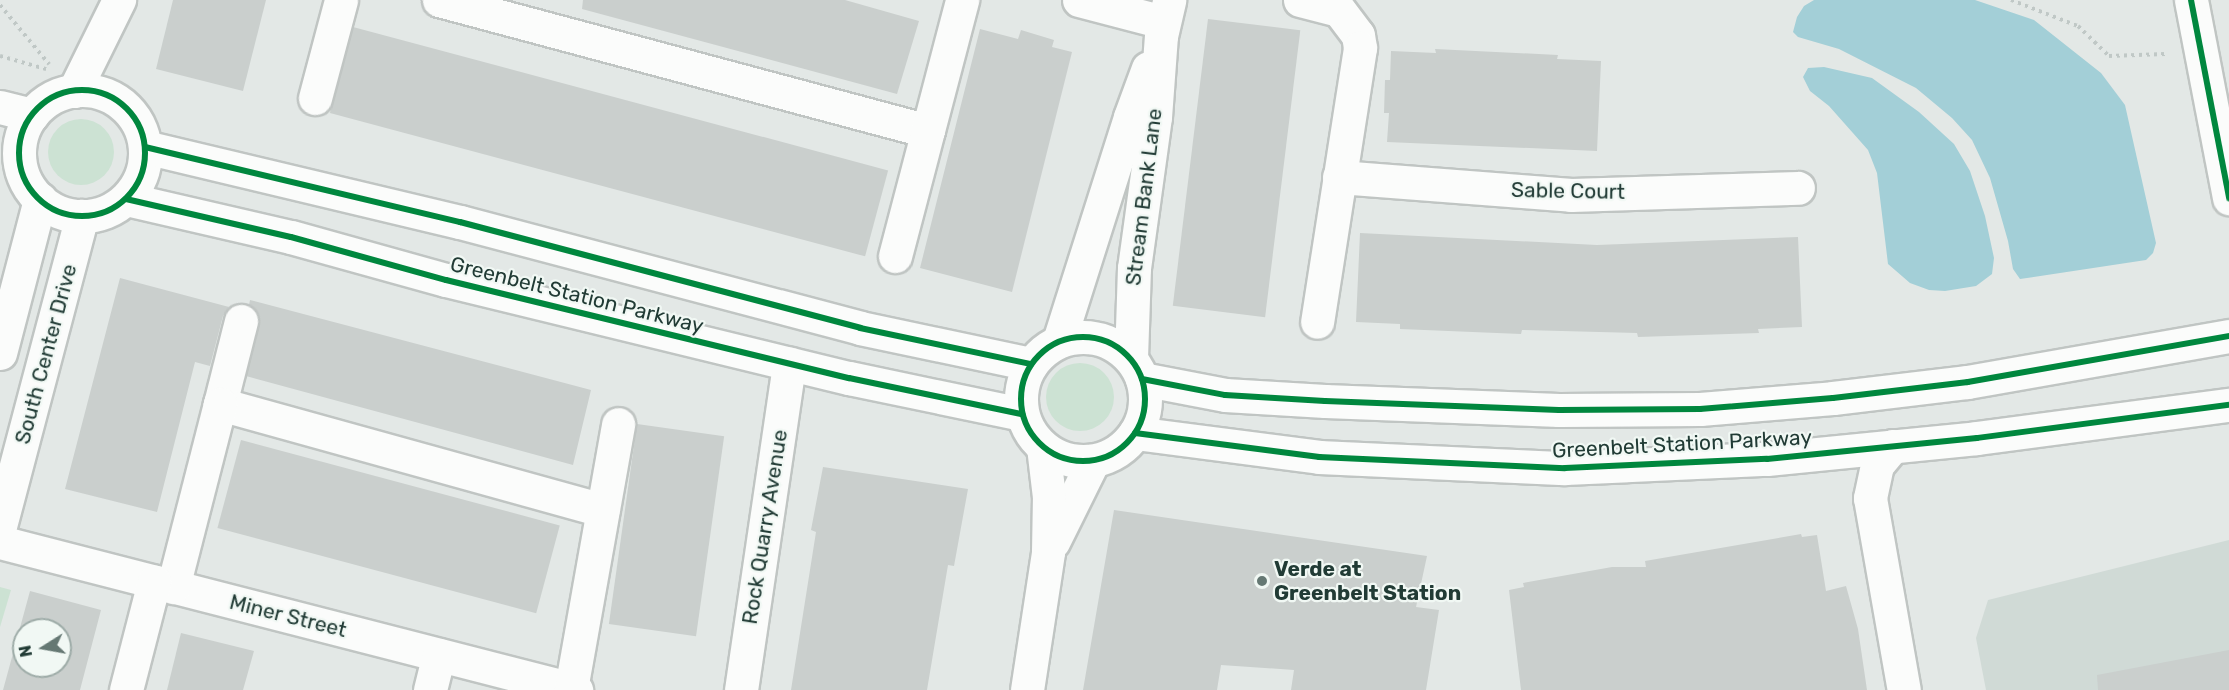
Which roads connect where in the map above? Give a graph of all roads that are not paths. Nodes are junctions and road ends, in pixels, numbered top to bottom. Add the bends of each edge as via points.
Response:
1 (119, 0) edge
2 (341, 0) edge
3 (439, 0) edge
4 (962, 0) edge
5 (1079, 0) edge
6 (1300, 0) edge
7 (1164, 19) edge
8 (2196, 29) edge
9 (74, 91) junction
10 (315, 98) dead end
11 (0, 107) edge
12 (32, 115) junction
13 (928, 131) junction
14 (145, 147) junction
15 (10, 163) edge
16 (1339, 177) junction
17 (1798, 188) dead end
18 (2229, 198) edge
19 (40, 199) junction
20 (126, 200) junction
21 (82, 216) junction
22 (895, 256) dead end
23 (241, 321) dead end
24 (1317, 322) dead end
25 (2213, 339) edge
26 (1059, 341) junction
27 (0, 353) edge
28 (789, 364) junction
29 (1031, 364) junction
30 (1136, 369) junction
31 (220, 404) junction
32 (2220, 406) edge
33 (1022, 414) junction
34 (618, 424) dead end
35 (1135, 433) junction
36 (1893, 446) junction
37 (1043, 447) junction
38 (1093, 460) junction
39 (603, 510) junction
40 (0, 526) edge
41 (0, 542) edge
42 (1048, 552) junction
43 (164, 584) junction
44 (439, 655) junction
45 (574, 689) edge
46 (126, 690) edge
47 (430, 690) edge
48 (741, 690) edge
49 (1027, 690) edge
50 (1904, 690) edge

1 - 9 street
2 - 10 street
3 - 13 street
4 - 13 street
5 - 7 street
6 - 16 street via 1339,10 1358,35 1360,48
7 - 26 street, Stream Bank Lane
7 - 30 street, Stream Bank Lane via 1134,268
8 - 18 street
9 - 12 street via 57,95
9 - 14 street via 96,91 116,100 140,128
11 - 12 street
12 - 15 street
13 - 22 street
14 - 20 street via 141,175
14 - 29 street, Greenbelt Station Parkway via 460,222 860,328
15 - 19 street
16 - 17 street, Sable Court via 1571,195
16 - 24 street
19 - 21 street via 50,207
19 - 27 street
20 - 21 street via 108,211
20 - 28 street, Greenbelt Station Parkway via 291,237 446,280
21 - 40 street, South Center Drive
23 - 31 street
25 - 30 street, Greenbelt Station Parkway via 1957,383 1833,398 1688,409 1559,410 1225,395
26 - 29 street
26 - 30 street via 1092,337 1113,344
28 - 33 street, Greenbelt Station Parkway
28 - 48 street, Rock Quarry Avenue
29 - 33 street via 1022,388
30 - 35 street via 1144,407
31 - 39 street
31 - 43 street
32 - 36 street, Greenbelt Station Parkway
33 - 37 street
34 - 39 street
35 - 36 street, Greenbelt Station Parkway via 1319,457 1565,468 1708,463
35 - 38 street via 1117,452
36 - 50 street via 1877,465 1870,498
37 - 38 street via 1067,459
37 - 42 street via 1049,497
38 - 42 street
39 - 45 street
41 - 43 street, Miner Street
42 - 49 street
43 - 44 street, Miner Street
43 - 46 street
44 - 45 street, Miner Street
44 - 47 street

